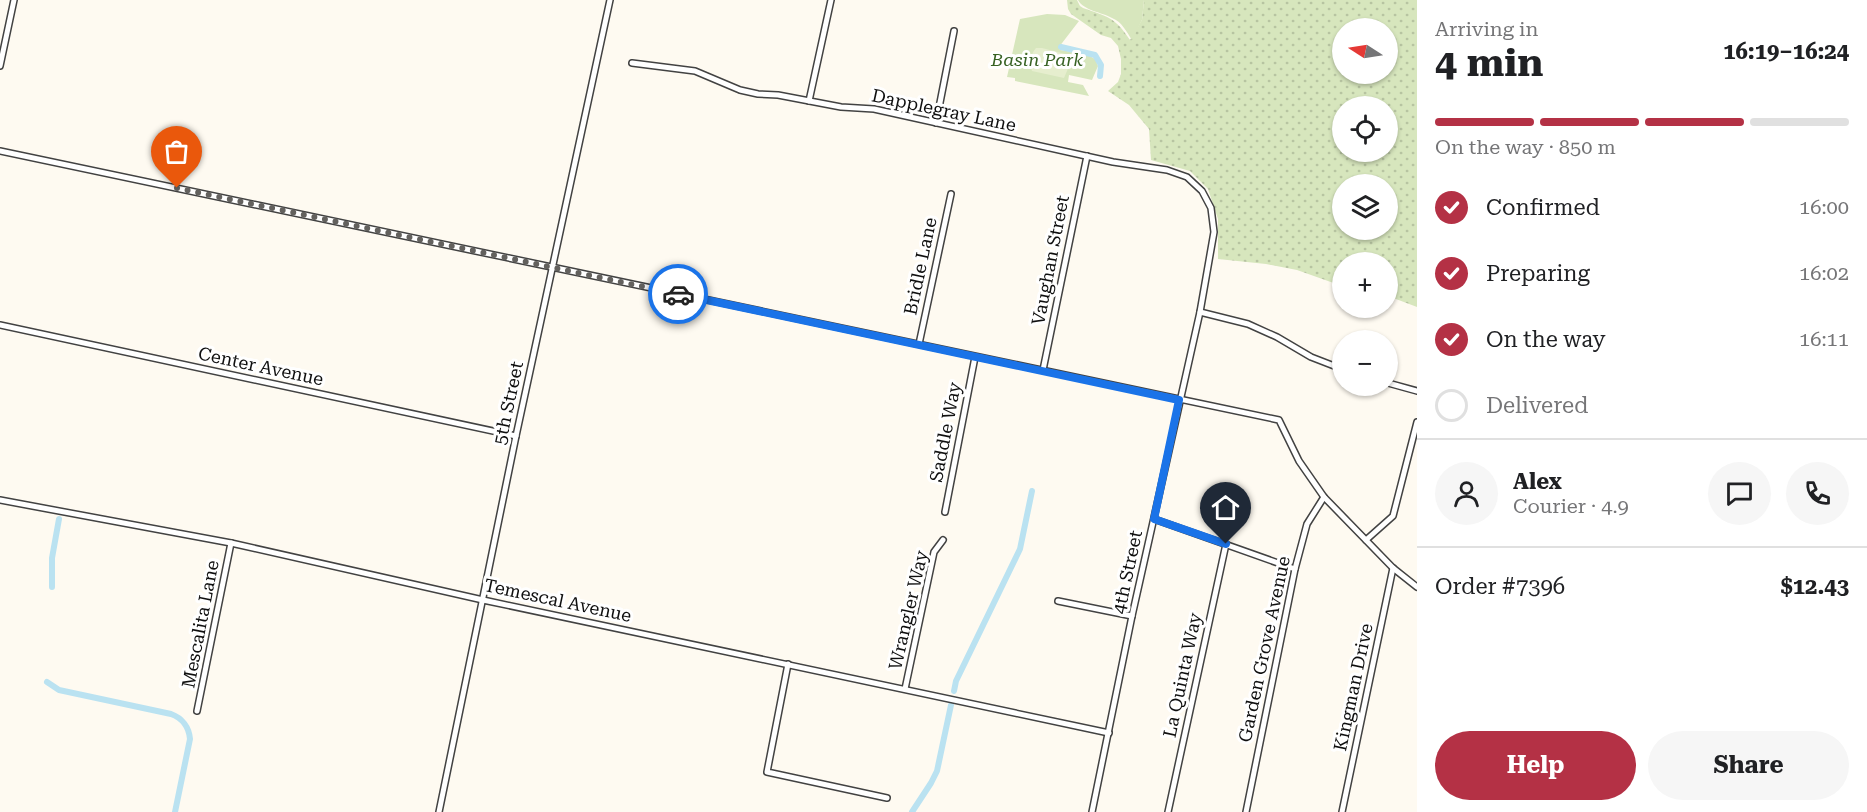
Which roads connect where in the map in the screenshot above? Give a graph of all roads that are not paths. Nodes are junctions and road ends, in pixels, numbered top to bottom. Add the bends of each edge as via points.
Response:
1 (14, 0) edge
2 (609, 0) edge
3 (831, 0) edge
4 (954, 31) dead end
5 (632, 63) dead end
6 (0, 66) edge
7 (809, 101) junction
8 (936, 123) junction
9 (0, 151) edge
10 (1087, 156) junction
11 (951, 194) dead end
12 (1214, 232) joint
13 (551, 268) junction
14 (1200, 312) junction
15 (0, 325) edge
16 (919, 344) junction
17 (975, 357) junction
18 (1332, 365) edge
19 (1043, 370) junction
20 (1398, 386) edge
21 (1417, 391) edge
22 (1179, 400) junction
23 (1417, 422) edge
24 (516, 436) junction
25 (1324, 497) junction
26 (0, 500) edge
27 (945, 512) dead end
28 (1154, 519) junction
29 (943, 540) dead end
30 (1366, 540) junction
31 (231, 543) junction
32 (1226, 544) junction
33 (1393, 568) junction
34 (1295, 569) junction
35 (1417, 587) edge
36 (483, 600) junction
37 (1058, 601) dead end
38 (1132, 616) junction
39 (788, 664) junction
40 (905, 689) junction
41 (197, 711) dead end
42 (1109, 733) junction
43 (887, 798) dead end
44 (439, 812) edge
45 (1092, 812) edge
46 (1168, 812) edge
47 (1246, 812) edge
48 (1342, 812) edge

1 - 6 street
2 - 13 street, 5th Street
3 - 7 street
4 - 8 street
5 - 7 street, Dapplegray Lane via 695,71 740,90
7 - 8 street, Dapplegray Lane via 874,109
8 - 10 street, Dapplegray Lane
9 - 13 street
10 - 12 street, Dapplegray Lane via 1187,177 1202,191 1211,208
10 - 19 street, Vaughan Street
11 - 16 street, Bridle Lane
12 - 14 street, 4th Street
13 - 16 street
13 - 24 street, 5th Street
14 - 18 street via 1248,324
14 - 22 street, 4th Street
15 - 24 street, Center Avenue
16 - 17 street
17 - 19 street
17 - 27 street, Saddle Way
19 - 22 street
20 - 21 street
22 - 25 street via 1279,420 1299,461
22 - 28 street, 4th Street
23 - 30 street via 1394,516
24 - 36 street, 5th Street
25 - 30 street
25 - 34 street, Garden Grove Avenue via 1307,524
26 - 31 street, Temescal Avenue
28 - 32 street
28 - 38 street, 4th Street
29 - 40 street, Wrangler Way via 934,552
30 - 33 street
31 - 36 street, Temescal Avenue
31 - 41 street, Mescalita Lane
32 - 34 street
32 - 46 street, La Quinta Way
33 - 35 street
33 - 48 street, Kingman Drive
34 - 47 street, Garden Grove Avenue
36 - 39 street, Temescal Avenue
36 - 44 street, 5th Street
37 - 38 street
38 - 42 street, 4th Street
39 - 40 street, Temescal Avenue
39 - 43 street via 767,772
40 - 42 street, Temescal Avenue
42 - 45 street, 4th Street

